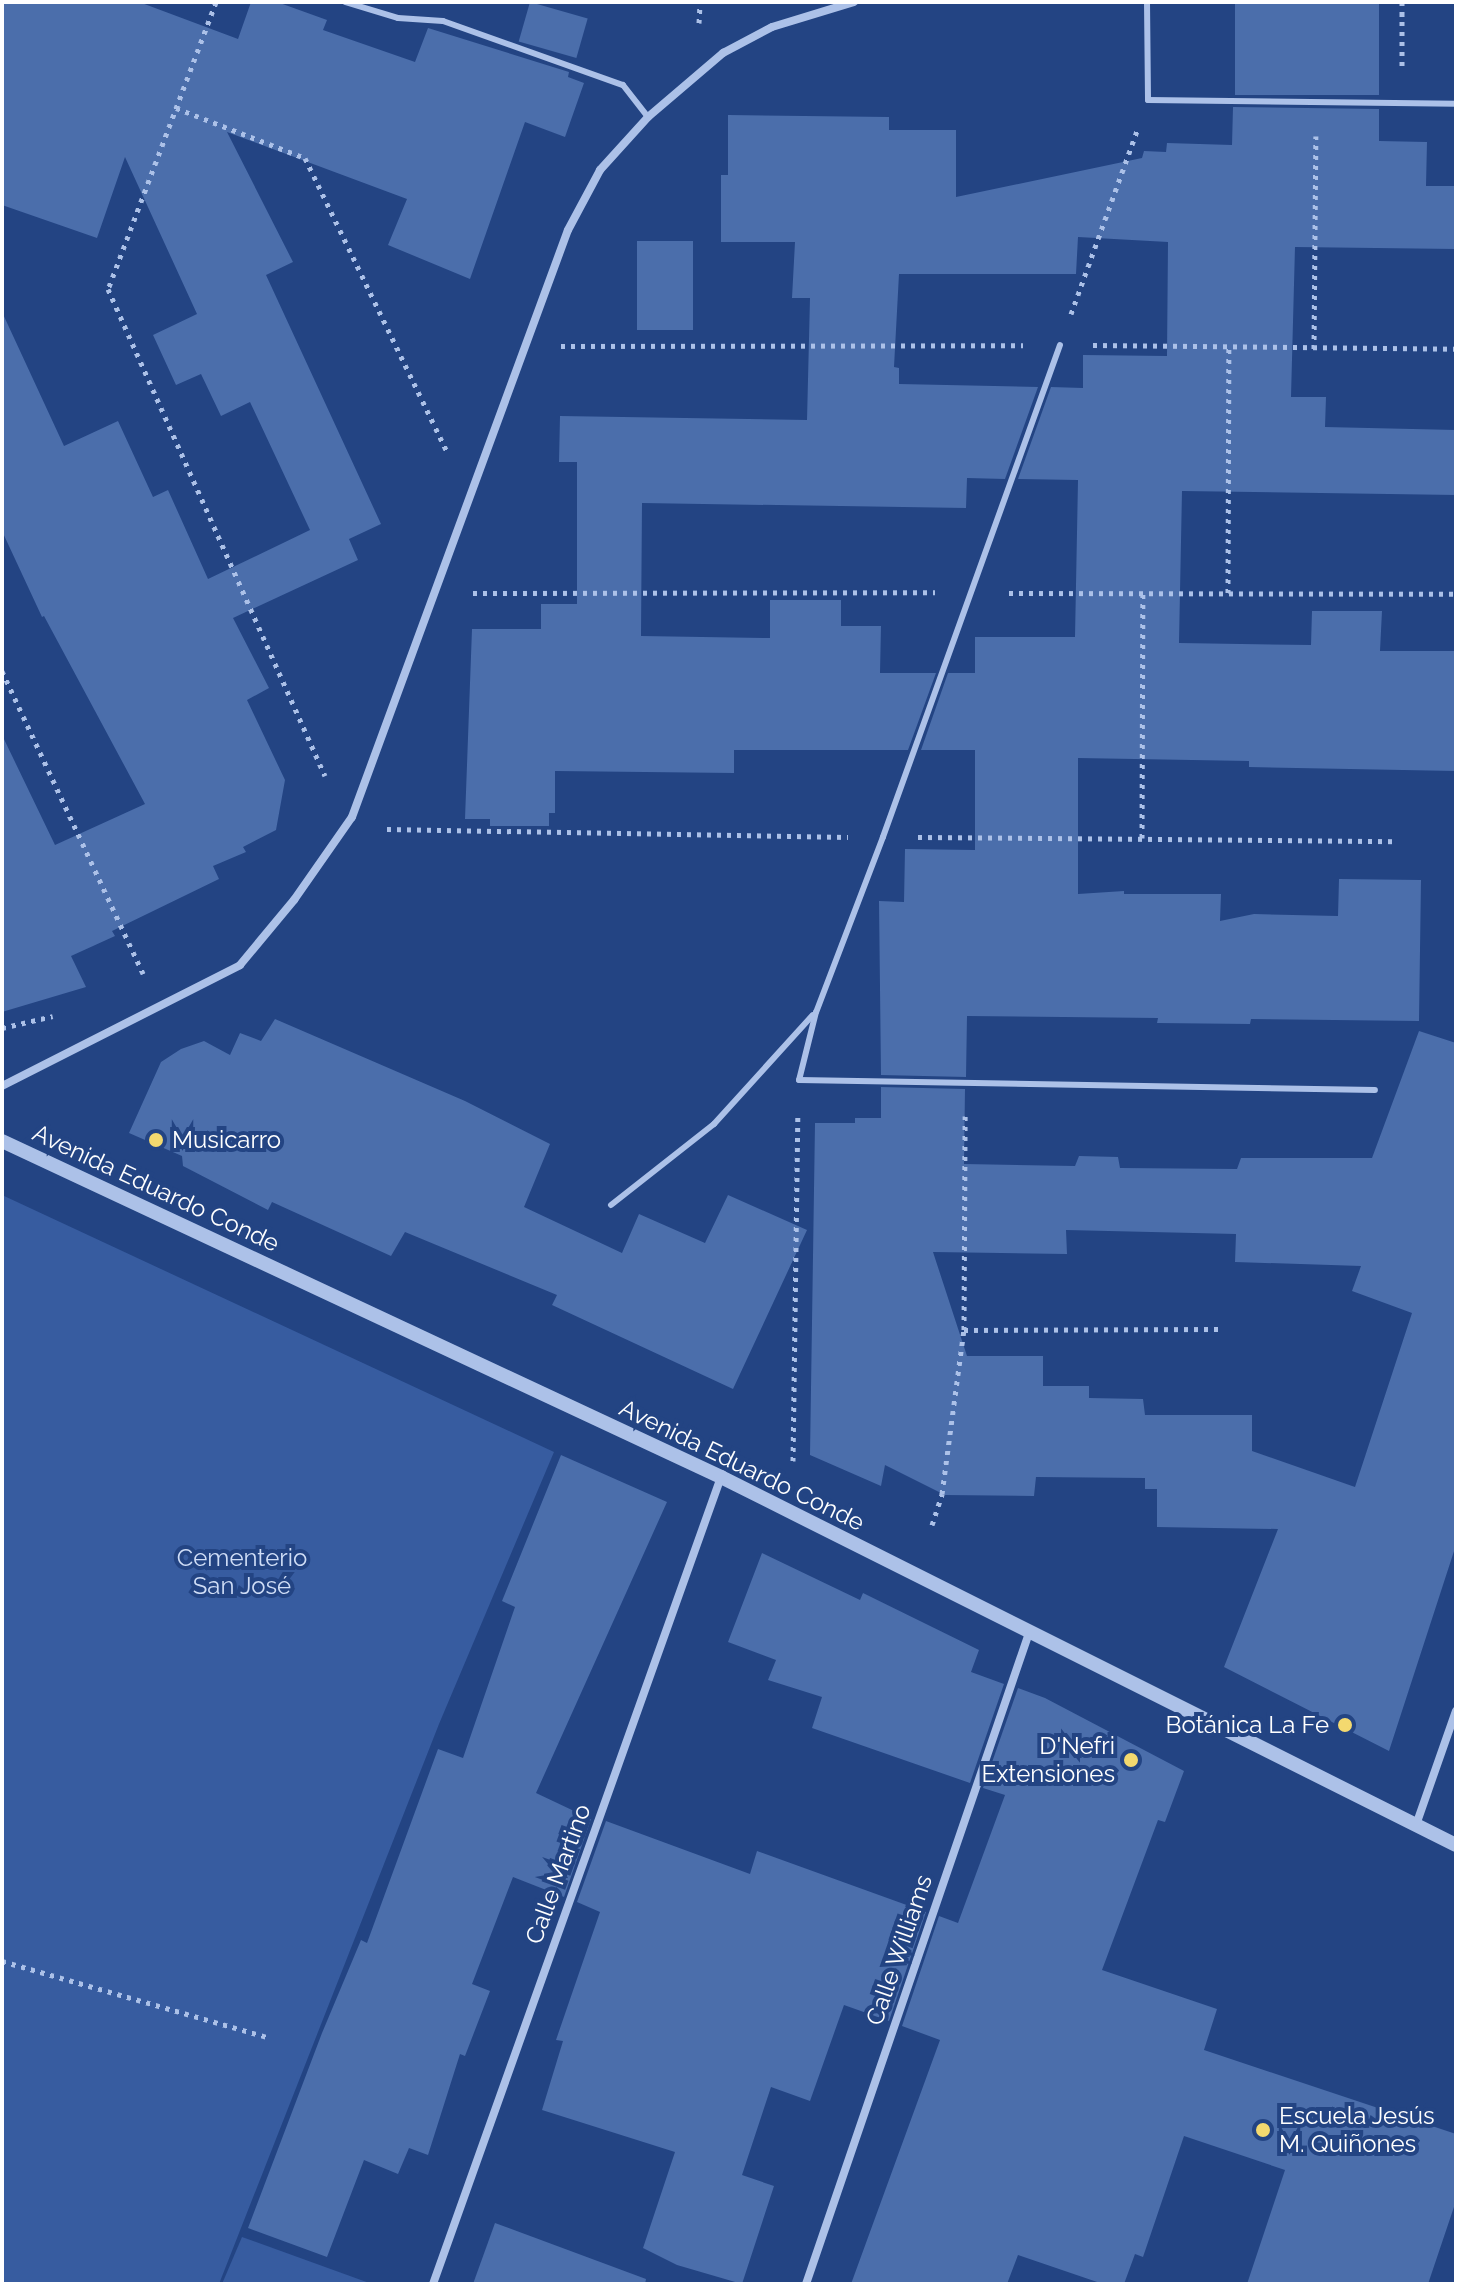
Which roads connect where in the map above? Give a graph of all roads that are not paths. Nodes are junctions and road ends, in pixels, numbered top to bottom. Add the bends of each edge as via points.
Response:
1 (345, 2) edge
2 (854, 2) edge
3 (1147, 2) edge
4 (1456, 104) edge
5 (648, 117) junction
6 (1060, 345) road end
7 (816, 1012) junction
8 (2, 1086) edge
9 (1375, 1090) dead end
10 (2, 1141) edge
11 (611, 1205) dead end
12 (721, 1477) junction
13 (1030, 1629) junction
14 (1456, 1711) edge
15 (1416, 1825) junction
16 (1456, 1845) edge
17 (433, 2284) edge
18 (806, 2284) edge

1 - 5 lane via 398,18 443,21 623,85
2 - 5 street via 772,27 723,53
3 - 4 lane via 1148,100
5 - 8 street via 600,170 568,230 352,817 240,965
6 - 7 lane
7 - 9 lane via 799,1080
7 - 11 lane via 714,1124
10 - 12 street, Avenida Eduardo Conde
12 - 13 street, Avenida Eduardo Conde
12 - 17 street, Calle Martino
13 - 15 street, Avenida Eduardo Conde
13 - 18 street, Calle Williams
14 - 15 street
15 - 16 street, Avenida Eduardo Conde

